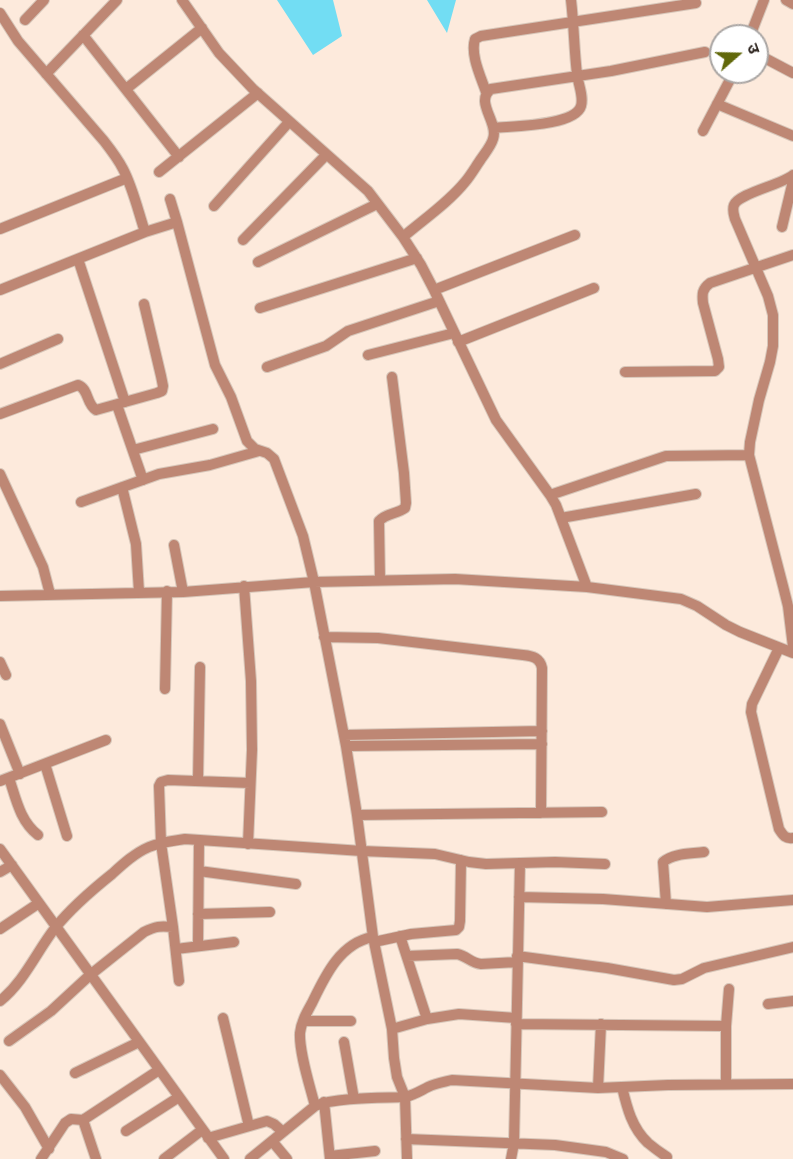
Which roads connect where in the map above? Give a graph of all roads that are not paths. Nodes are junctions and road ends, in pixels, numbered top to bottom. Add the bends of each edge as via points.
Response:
1 (44, 0) edge
2 (117, 0) edge
3 (182, 0) edge
4 (571, 0) edge
5 (764, 0) edge
6 (786, 0) edge
7 (696, 3) dead end
8 (793, 4) edge
9 (0, 13) edge
10 (25, 20) dead end
11 (574, 21) junction
12 (755, 24) edge
13 (202, 28) junction
14 (83, 35) junction
15 (705, 52) dead end
16 (769, 60) edge
17 (793, 73) edge
18 (46, 74) junction
19 (577, 75) junction
20 (728, 84) edge
21 (126, 89) junction
22 (258, 93) junction
23 (486, 93) junction
24 (717, 104) junction
25 (289, 122) junction
26 (494, 128) junction
27 (703, 131) dead end
28 (793, 136) edge
29 (326, 155) junction
30 (179, 157) junction
31 (159, 172) dead end
32 (793, 175) edge
33 (127, 178) junction
34 (793, 181) edge
35 (170, 199) dead end
36 (377, 204) junction
37 (214, 206) dead end
38 (177, 222) junction
39 (782, 227) dead end
40 (0, 229) edge
41 (145, 232) junction
42 (575, 235) dead end
43 (403, 237) junction
44 (243, 240) dead end
45 (793, 255) edge
46 (417, 258) junction
47 (78, 259) junction
48 (258, 262) dead end
49 (756, 268) junction
50 (594, 288) dead end
51 (0, 290) edge
52 (434, 290) junction
53 (439, 302) junction
54 (144, 304) dead end
55 (260, 308) dead end
56 (456, 338) junction
57 (58, 339) dead end
58 (368, 355) dead end
59 (0, 364) edge
60 (267, 367) dead end
61 (625, 372) dead end
62 (392, 377) dead end
63 (121, 404) junction
64 (0, 414) edge
65 (213, 429) dead end
66 (133, 450) junction
67 (258, 452) junction
68 (749, 455) junction
69 (0, 474) edge
70 (143, 480) junction
71 (122, 487) junction
72 (696, 494) dead end
73 (550, 495) junction
74 (5, 497) edge
75 (81, 502) dead end
76 (561, 518) junction
77 (174, 545) dead end
78 (380, 580) junction
79 (314, 582) junction
80 (244, 586) junction
81 (587, 587) junction
82 (788, 588) edge
83 (167, 591) junction
84 (139, 592) junction
85 (183, 592) junction
86 (50, 594) junction
87 (0, 596) edge
88 (324, 637) junction
89 (793, 647) edge
90 (779, 648) junction
91 (793, 653) edge
92 (0, 662) edge
93 (200, 667) dead end
94 (6, 675) dead end
95 (165, 689) dead end
96 (0, 724) edge
97 (542, 731) junction
98 (463, 732) junction
99 (344, 735) junction
100 (106, 740) dead end
101 (542, 744) junction
102 (463, 745) junction
103 (346, 746) junction
104 (45, 764) junction
105 (20, 774) junction
106 (5, 780) edge
107 (198, 781) junction
108 (250, 783) junction
109 (602, 812) dead end
110 (541, 813) junction
111 (357, 815) junction
112 (38, 835) dead end
113 (67, 836) dead end
114 (793, 838) edge
115 (200, 840) junction
116 (161, 843) junction
117 (248, 844) junction
118 (0, 849) edge
119 (362, 851) junction
120 (704, 852) dead end
121 (461, 860) junction
122 (520, 863) junction
123 (606, 864) dead end
124 (12, 865) junction
125 (199, 870) junction
126 (0, 872) edge
127 (296, 884) dead end
128 (519, 897) junction
129 (793, 900) edge
130 (39, 903) junction
131 (666, 904) junction
132 (270, 912) dead end
133 (198, 914) junction
134 (56, 927) junction
135 (173, 927) junction
136 (0, 929) edge
137 (400, 936) junction
138 (373, 940) junction
139 (234, 942) dead end
140 (198, 946) junction
141 (793, 947) edge
142 (176, 949) junction
143 (407, 956) junction
144 (517, 959) junction
145 (90, 975) junction
146 (179, 981) dead end
147 (729, 989) dead end
148 (0, 1001) edge
149 (793, 1001) edge
150 (768, 1004) dead end
151 (224, 1018) dead end
152 (427, 1019) junction
153 (303, 1021) junction
154 (351, 1021) dead end
155 (516, 1021) junction
156 (601, 1024) junction
157 (726, 1026) junction
158 (392, 1029) junction
159 (9, 1041) dead end
160 (139, 1042) junction
161 (344, 1042) dead end
162 (159, 1070) junction
163 (75, 1073) dead end
164 (0, 1075) edge
165 (515, 1084) junction
166 (726, 1084) junction
167 (793, 1084) edge
168 (622, 1087) junction
169 (598, 1088) junction
170 (178, 1097) junction
171 (405, 1098) junction
172 (354, 1100) junction
173 (319, 1104) junction
174 (83, 1119) junction
175 (249, 1126) junction
176 (126, 1131) dead end
177 (283, 1132) junction
178 (205, 1134) junction
179 (406, 1139) junction
180 (272, 1141) junction
181 (514, 1143) junction
182 (49, 1149) junction
183 (375, 1151) dead end
184 (330, 1157) edge
185 (667, 1157) dead end
186 (41, 1159) edge
187 (96, 1159) edge
188 (164, 1159) edge
189 (224, 1159) edge
190 (250, 1159) edge
191 (286, 1159) edge
192 (407, 1159) edge
193 (511, 1159) edge
194 (623, 1159) edge

1 - 10 street
2 - 14 street
3 - 13 street
4 - 11 street
5 - 12 street
6 - 8 street
7 - 11 street
9 - 18 street
11 - 19 street
11 - 23 street via 475,39
13 - 21 street
13 - 22 street via 219,53
14 - 18 street
14 - 21 street
15 - 19 street
16 - 17 street
18 - 33 street via 104,141
19 - 23 street via 491,88
19 - 26 street via 581,96 578,111 550,123
20 - 24 street
21 - 30 street
22 - 25 street
22 - 30 street
23 - 26 street via 484,98
24 - 27 street
24 - 28 street
25 - 29 street
25 - 37 street
26 - 43 street via 493,139 465,182
29 - 36 street
29 - 44 street
30 - 31 street
32 - 49 street via 745,196 733,207
33 - 40 street
33 - 41 street
34 - 39 street
35 - 38 street
36 - 43 street
36 - 48 street
38 - 41 street
38 - 67 street via 215,365 247,441
41 - 47 street
42 - 52 street
43 - 46 street
45 - 49 street
46 - 52 street
46 - 55 street
47 - 51 street
47 - 63 street
49 - 61 street via 710,283 702,294 718,359 715,371
49 - 68 street via 768,296 774,326
50 - 56 street
52 - 53 street
53 - 56 street
53 - 60 street via 348,331 326,346
54 - 63 street via 162,391
56 - 58 street
56 - 73 street via 496,420
57 - 59 street
62 - 78 street via 406,503 402,511 379,521
63 - 64 street via 96,410 84,388 78,385
63 - 66 street
65 - 66 street
66 - 70 street
67 - 70 street
67 - 79 street via 271,456 278,467 303,536
68 - 73 street via 666,456
68 - 82 street
69 - 74 street
70 - 71 street
71 - 75 street
71 - 84 street via 138,556
72 - 76 street
73 - 76 street
74 - 86 street via 43,567
76 - 81 street
77 - 85 street
78 - 79 street
78 - 81 street via 454,579
79 - 80 street
79 - 88 street
80 - 85 street
80 - 108 street via 251,681
81 - 90 street via 681,599 726,626
82 - 89 street
83 - 84 street
83 - 85 street
83 - 95 street
84 - 86 street
86 - 87 street
88 - 97 street via 378,638 533,656 542,663
88 - 99 street
90 - 91 street
90 - 114 street via 751,712 779,829 788,839
92 - 94 street
93 - 107 street
96 - 105 street
97 - 98 street
97 - 101 street
98 - 99 street
98 - 102 street
99 - 103 street
100 - 104 street
101 - 102 street
101 - 110 street
102 - 103 street
103 - 111 street
104 - 105 street
104 - 113 street
105 - 106 street
106 - 112 street via 22,817
107 - 108 street
107 - 116 street via 161,782
108 - 117 street
109 - 110 street
110 - 111 street
111 - 119 street
115 - 116 street
115 - 117 street
115 - 125 street
116 - 134 street via 131,857
116 - 135 street
117 - 119 street
118 - 124 street
119 - 121 street via 435,854
119 - 138 street
120 - 131 street via 679,855 663,862
121 - 122 street
121 - 137 street via 459,927
122 - 123 street
122 - 128 street
124 - 126 street
124 - 130 street
125 - 127 street
125 - 133 street
128 - 131 street
128 - 144 street
129 - 131 street via 718,907
130 - 134 street
130 - 136 street
132 - 133 street
133 - 140 street
134 - 145 street
134 - 148 street
135 - 142 street
135 - 145 street via 159,926 144,932
137 - 138 street
137 - 143 street
138 - 153 street via 357,942 336,961
138 - 158 street
139 - 140 street
140 - 142 street
141 - 144 street via 704,968 674,980 607,968
142 - 146 street
143 - 144 street via 457,954 475,964
143 - 152 street
144 - 155 street
145 - 159 street via 51,1011
145 - 160 street
147 - 157 street
149 - 150 street
151 - 175 street
152 - 155 street via 459,1014
152 - 158 street
153 - 154 street
153 - 173 street via 300,1044
155 - 156 street
155 - 165 street
156 - 157 street
156 - 169 street
157 - 166 street
158 - 171 street via 397,1077
160 - 162 street
160 - 163 street
161 - 172 street
162 - 170 street
162 - 174 street
164 - 182 street via 25,1107
165 - 169 street
165 - 171 street via 452,1080
165 - 181 street
166 - 167 street
166 - 168 street
168 - 169 street
168 - 185 street via 634,1125 648,1143
170 - 176 street
170 - 178 street
171 - 172 street
171 - 179 street
172 - 173 street
173 - 177 street
173 - 184 street
174 - 182 street via 65,1123
174 - 187 street
175 - 177 street via 270,1122
175 - 178 street
177 - 180 street
178 - 188 street
178 - 189 street
179 - 181 street
179 - 192 street
180 - 190 street
180 - 191 street
181 - 193 street
181 - 194 street via 606,1152
182 - 186 street
183 - 184 street

